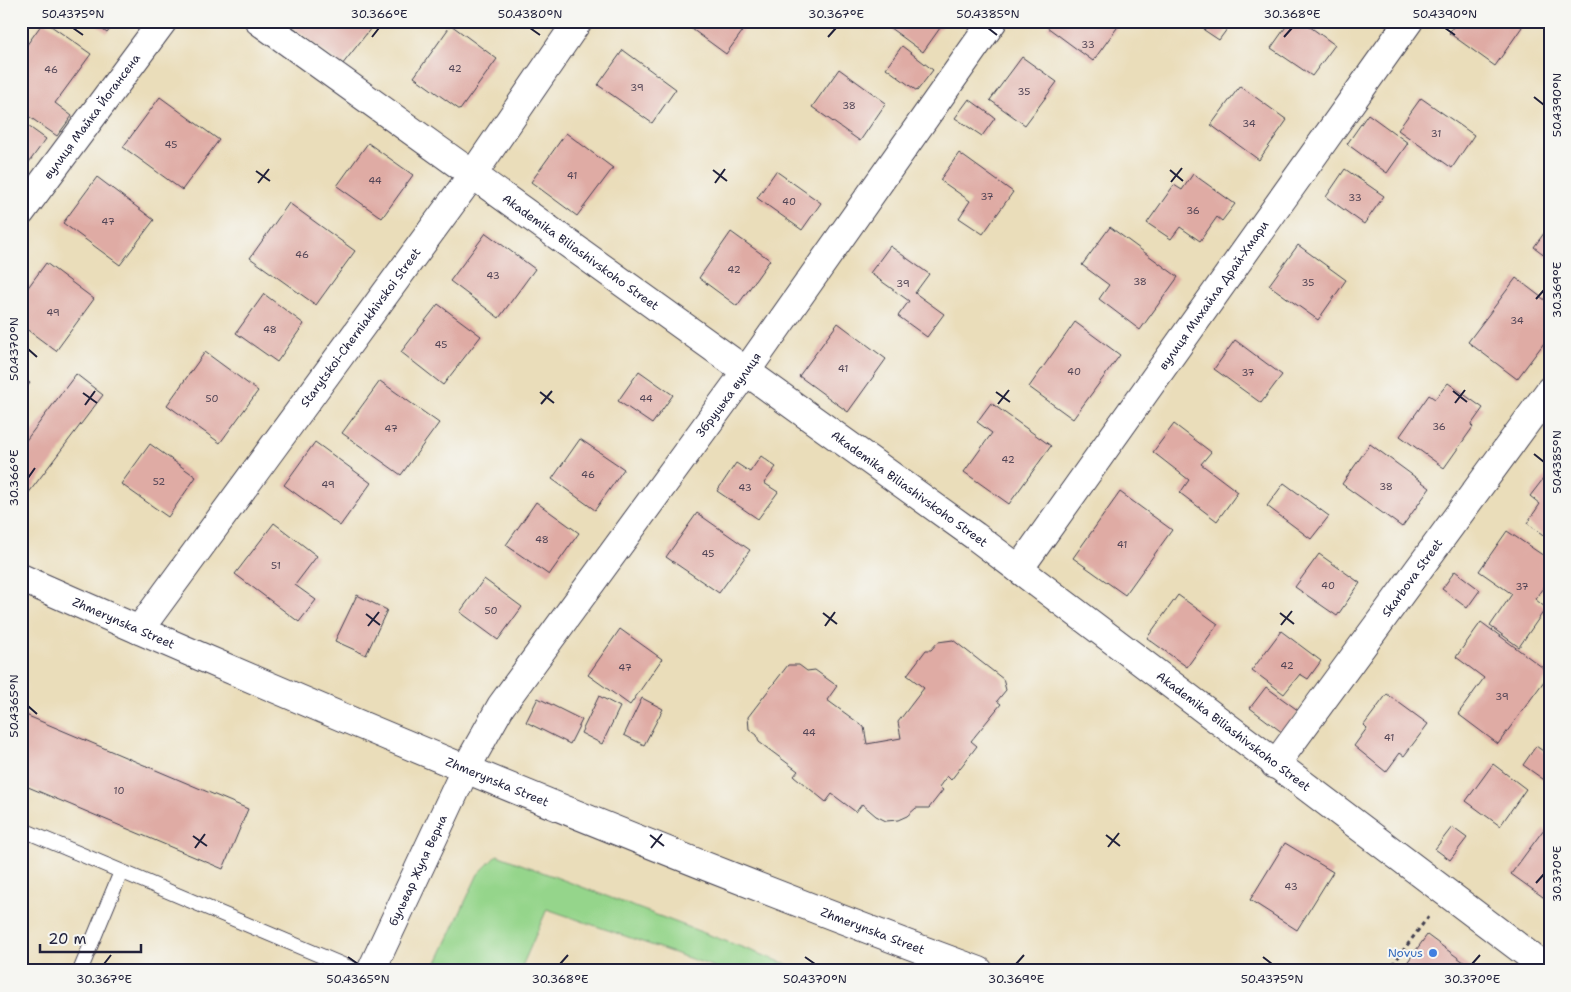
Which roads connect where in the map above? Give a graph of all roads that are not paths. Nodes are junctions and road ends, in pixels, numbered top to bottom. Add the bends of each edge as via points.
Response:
1 (163, 21) edge
2 (259, 21) edge
3 (578, 21) edge
4 (993, 21) edge
5 (1409, 21) edge
6 (473, 174) junction
7 (21, 212) edge
8 (747, 370) junction
9 (1550, 390) edge
10 (1019, 569) junction
11 (21, 578) edge
12 (139, 630) junction
13 (1275, 765) junction
14 (465, 770) junction
15 (21, 829) edge
16 (121, 872) junction
17 (1548, 966) edge
18 (80, 971) edge
19 (357, 971) edge
20 (371, 971) edge
21 (980, 971) edge

1 - 7 street, вулиця Майка Йогансена
2 - 6 street, Akademika Biliashivskoho Street
3 - 6 street, Starytskoi-Cherniakhivskoi Street
4 - 8 street, Збруцька вулиця
5 - 10 street, вулиця Михайла Драй-Хмари
6 - 8 street, Akademika Biliashivskoho Street
6 - 12 street, Starytskoi-Cherniakhivskoi Street
8 - 10 street, Akademika Biliashivskoho Street
8 - 14 street, Збруцька вулиця via 500,706
9 - 13 street, Skarbova Street
10 - 13 street, Akademika Biliashivskoho Street
11 - 12 street, Zhmerynska Street
12 - 14 street, Zhmerynska Street
13 - 17 street, Akademika Biliashivskoho Street
14 - 20 street, бульвар Жуля Верна
14 - 21 street, Zhmerynska Street via 663,850
15 - 16 lane
16 - 18 lane
16 - 19 lane

